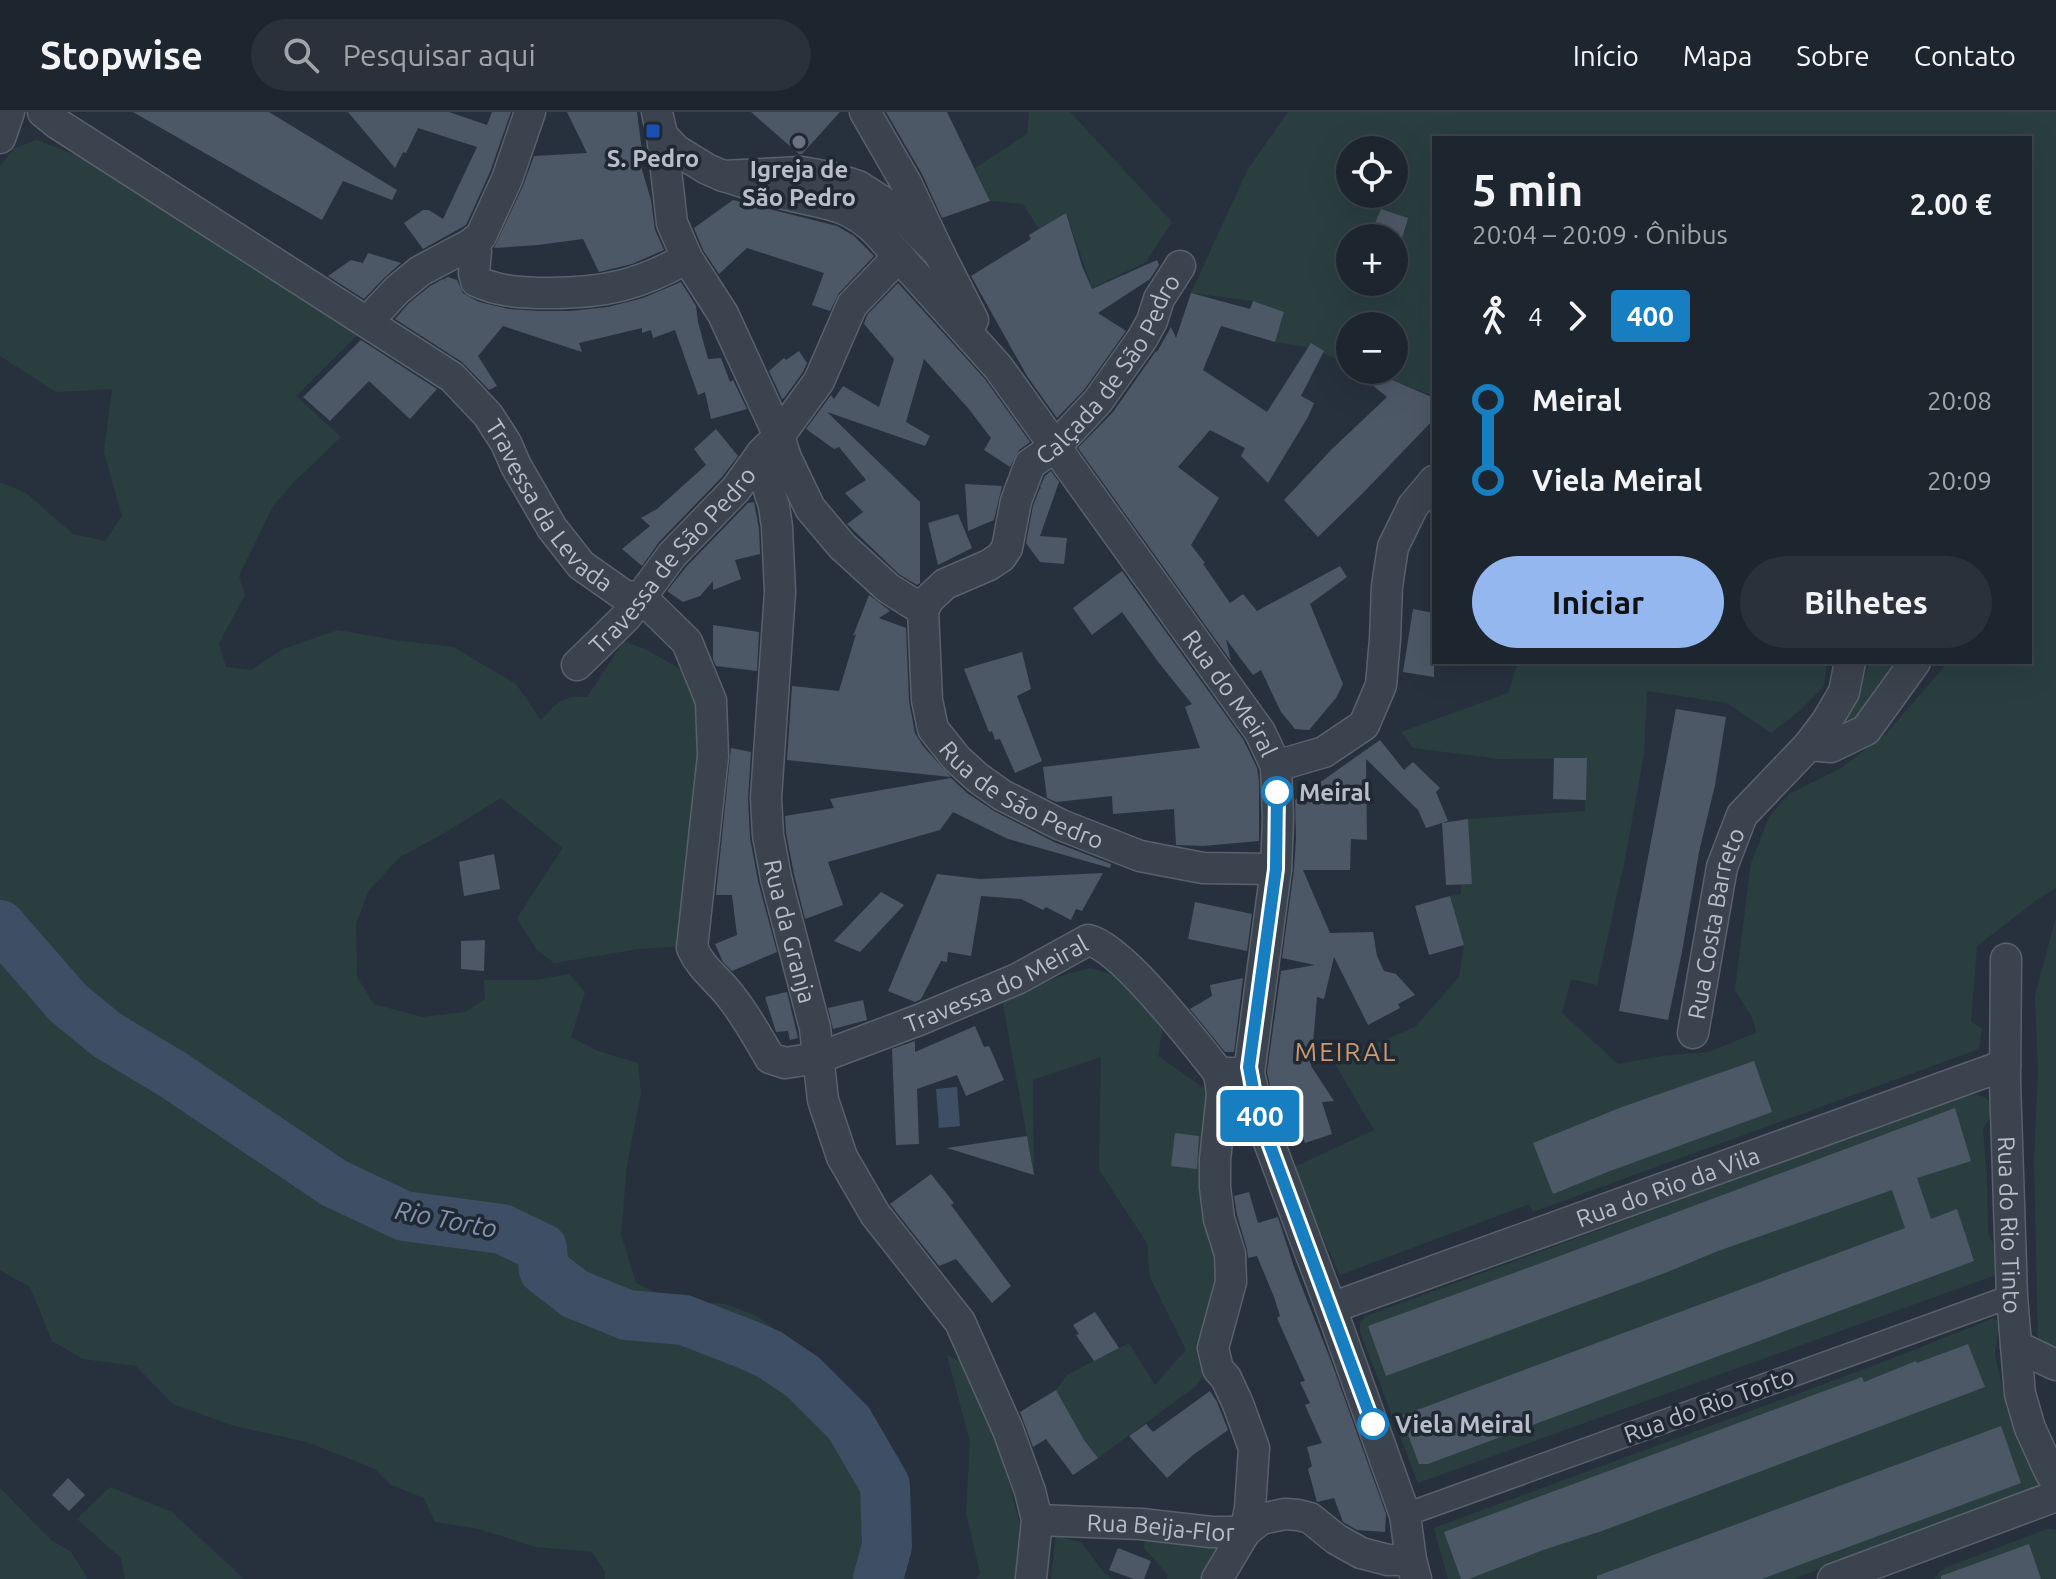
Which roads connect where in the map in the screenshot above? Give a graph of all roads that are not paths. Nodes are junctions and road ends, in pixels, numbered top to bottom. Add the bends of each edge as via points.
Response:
1 (9, 112) edge
2 (43, 112) edge
3 (530, 112) edge
4 (865, 112) edge
5 (659, 124) edge
6 (0, 138) edge
7 (723, 176) junction
8 (471, 244) junction
9 (939, 253) junction
10 (899, 256) junction
11 (687, 258) junction
12 (1180, 266) dead end
13 (367, 322) junction
14 (998, 367) junction
15 (770, 445) junction
16 (1056, 446) junction
17 (1432, 483) edge
18 (642, 598) junction
19 (923, 610) junction
20 (1850, 664) edge
21 (1914, 664) edge
22 (577, 665) dead end
23 (1809, 745) junction
24 (1276, 766) junction
25 (1276, 869) junction
26 (2006, 959) dead end
27 (1693, 1033) dead end
28 (818, 1058) junction
29 (2005, 1065) junction
30 (1234, 1073) junction
31 (2012, 1296) junction
32 (1331, 1308) junction
33 (2016, 1346) junction
34 (2056, 1365) edge
35 (2056, 1482) edge
36 (2056, 1496) edge
37 (1405, 1515) junction
38 (1037, 1520) junction
39 (1245, 1532) junction
40 (1905, 1566) edge
41 (1400, 1570) edge
42 (1031, 1579) edge
43 (1217, 1579) edge
44 (1833, 1579) edge

1 - 6 street
2 - 13 street, Travessa da Levada
3 - 8 street via 507,179 481,236
4 - 9 street, Rua do Meiral
5 - 7 street, Rua do Meiral via 676,150
5 - 11 street, Rua da Granja via 672,223
7 - 9 street via 801,172 858,186 897,211
7 - 10 street, Rua do Meiral via 844,208 861,217
8 - 11 street via 476,251 476,281 518,293 620,287
8 - 13 street via 420,271
9 - 14 street, Rua do Meiral
10 - 14 street, Rua do Meiral
10 - 15 street, Travessa de São Pedro via 852,305 819,381
11 - 15 street, Rua da Granja via 723,314
12 - 16 street, Calçada de São Pedro via 1142,339 1098,401
13 - 18 street, Travessa da Levada via 468,393 488,415 552,528 581,565 625,596
14 - 16 street, Rua do Meiral
15 - 18 street, Travessa de São Pedro via 672,555
15 - 19 street via 786,458 810,508 842,546 888,588
15 - 28 street, Rua da Granja via 766,481 777,527 780,592 768,835
16 - 19 street, Calçada de São Pedro via 1030,464 1001,557 945,584
16 - 24 street, Rua do Meiral via 1260,732
17 - 24 street via 1413,506 1393,547 1381,685 1364,725 1324,752
18 - 22 street, Travessa de São Pedro
18 - 28 street, Travessa da Levada via 687,642 711,701 713,756 692,948 699,964 735,1001 770,1058 785,1063
19 - 25 street, Rua de São Pedro via 933,729 978,778 1061,825 1140,856 1203,868
20 - 23 street, Rua Costa Barreto via 1844,692
21 - 23 street via 1866,730 1831,747
23 - 27 street, Rua Costa Barreto via 1742,815 1722,867
24 - 25 street, Rua do Meiral
25 - 30 street, Rua do Meiral
26 - 29 street, Rua do Rio Tinto
28 - 30 street, Travessa do Meiral via 1017,979 1088,940 1134,974
28 - 38 street, Rua da Granja via 823,1100 842,1157 875,1214 960,1322 1008,1430
29 - 31 street, Rua do Rio Tinto
29 - 32 street, Rua do Rio da Vila
30 - 32 street, Rua do Meiral via 1257,1110
30 - 39 street via 1222,1094 1215,1160 1231,1282 1213,1348 1254,1448
31 - 33 street, Rua do Rio Tinto
31 - 37 street, Rua do Rio Torto
32 - 37 street, Rua do Meiral
33 - 34 street
33 - 35 street, Rua do Rio Tinto via 2020,1394
36 - 40 street
37 - 41 street, Rua do Meiral
38 - 39 street, Rua Beija-Flor
38 - 42 street, Rua da Granja
39 - 41 street, Rua Beija-Flor via 1261,1519 1298,1515
39 - 43 street
40 - 44 street

